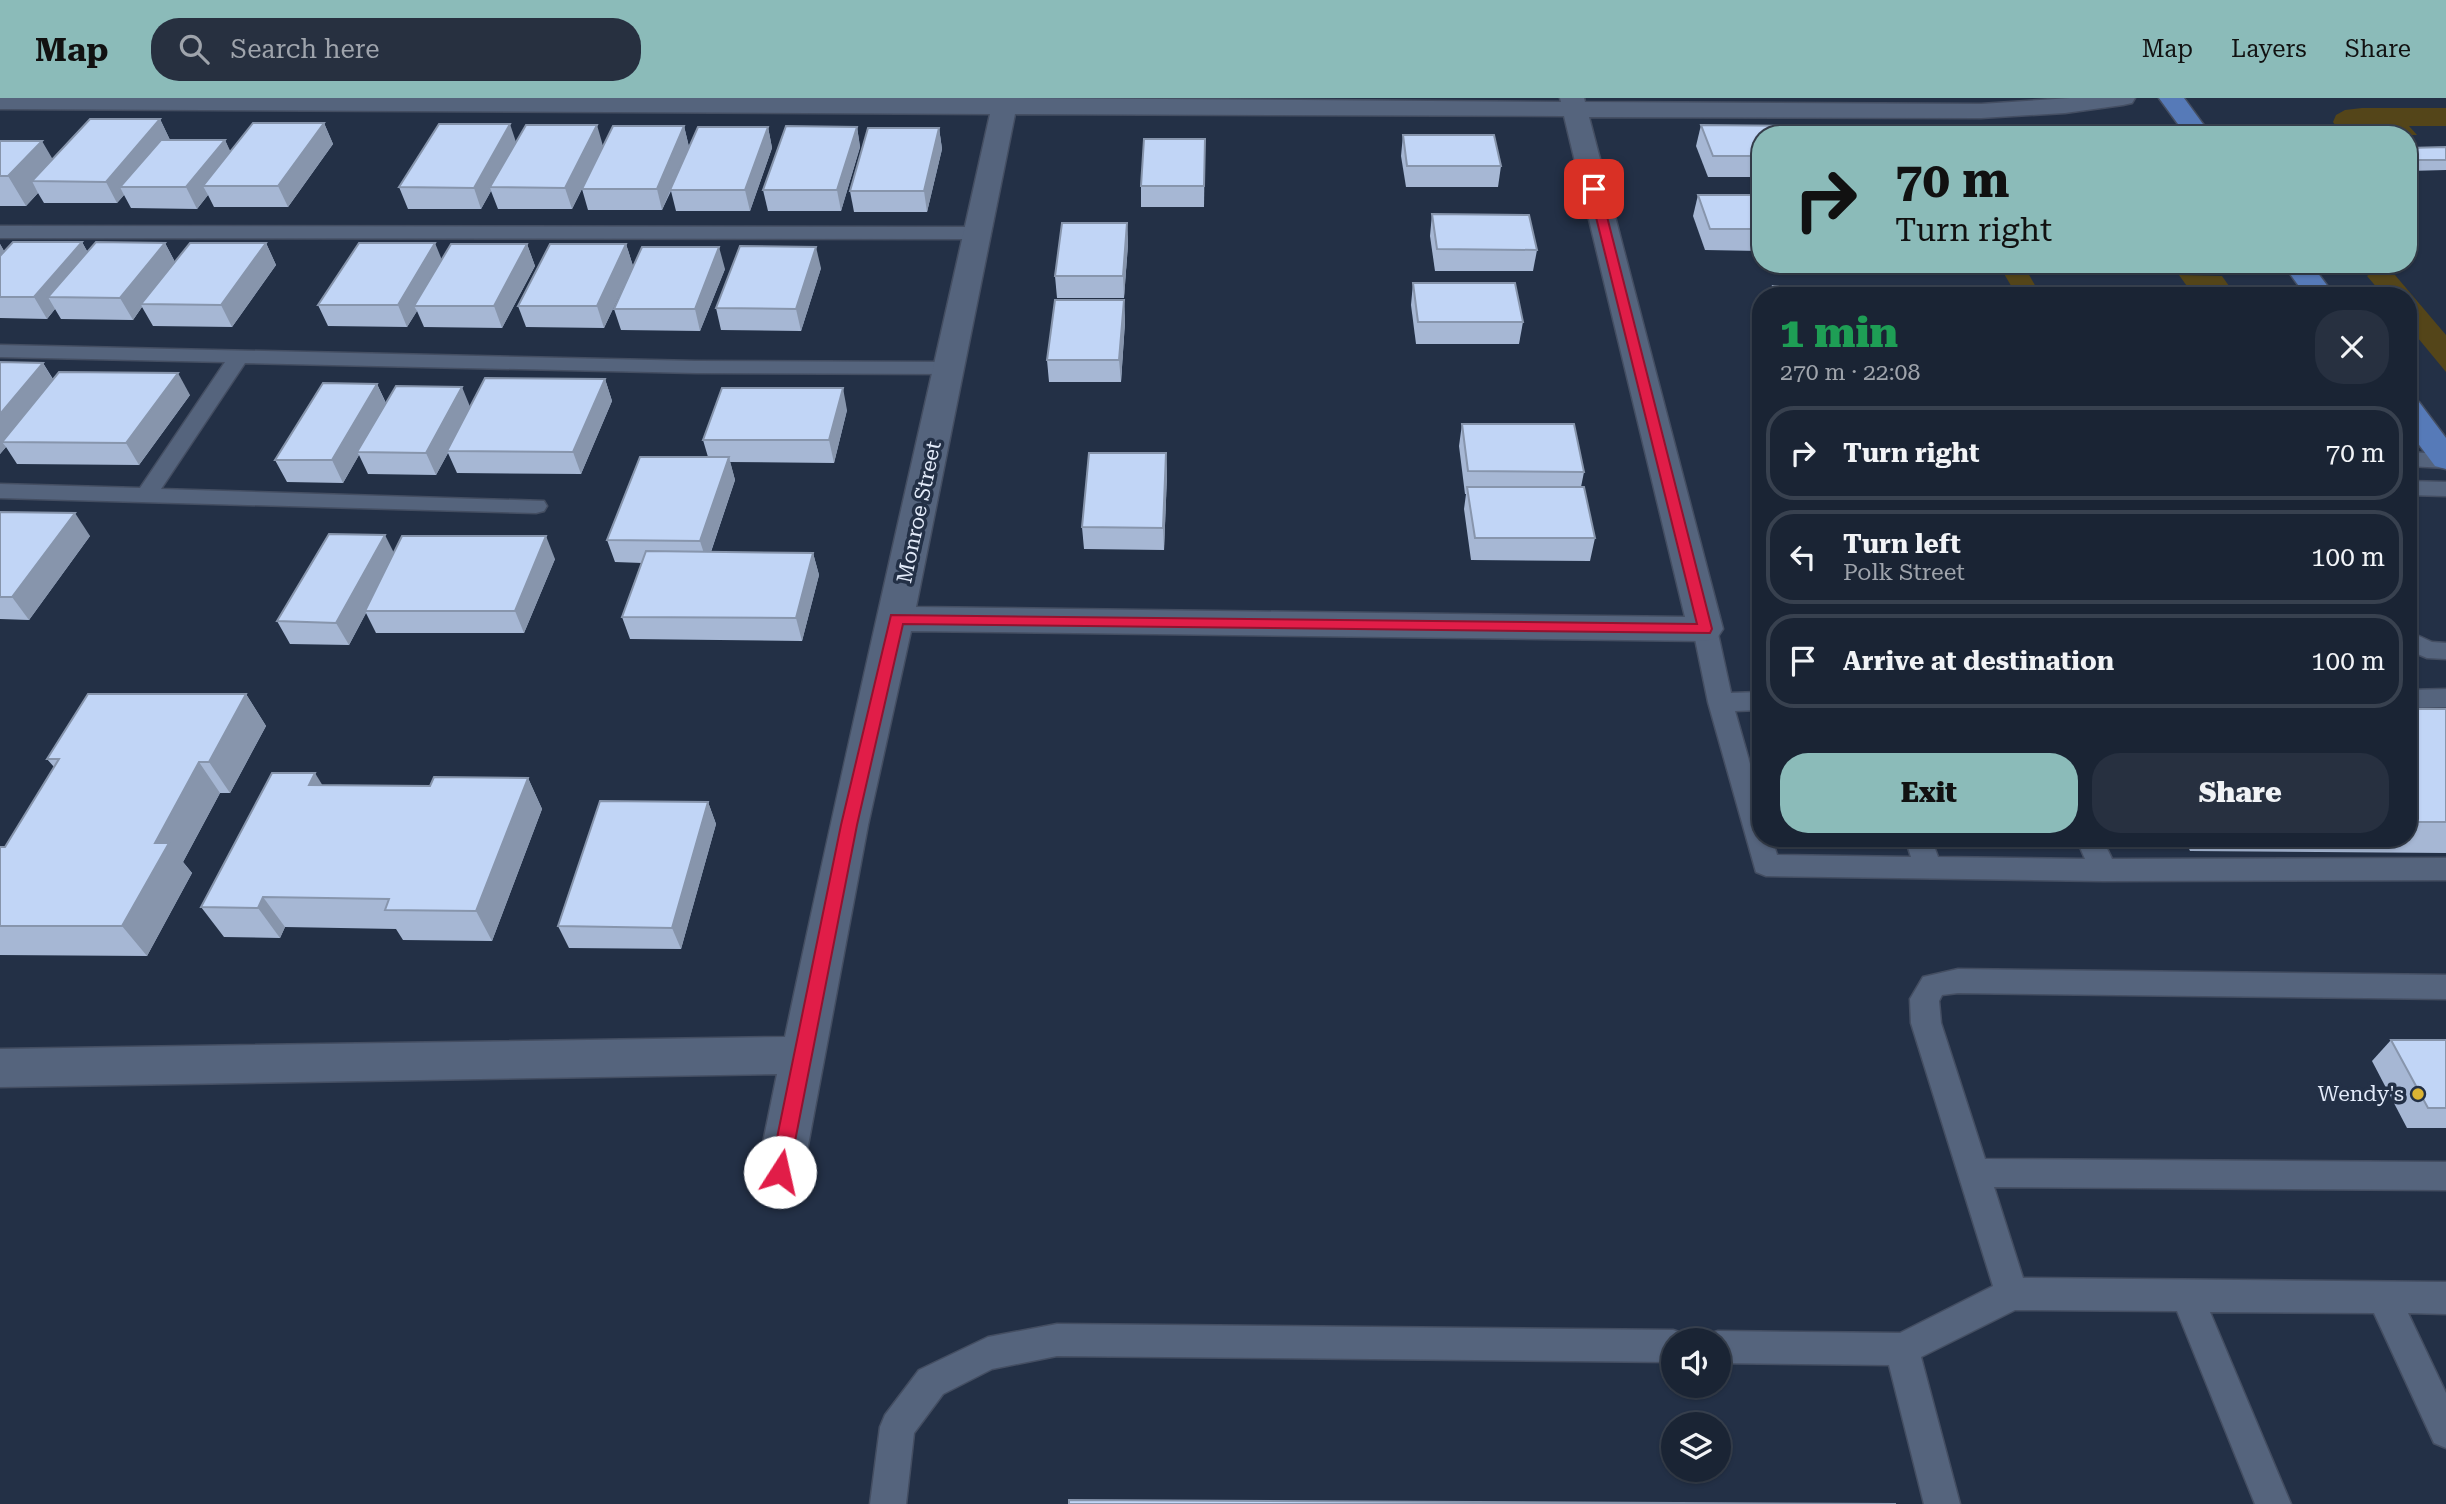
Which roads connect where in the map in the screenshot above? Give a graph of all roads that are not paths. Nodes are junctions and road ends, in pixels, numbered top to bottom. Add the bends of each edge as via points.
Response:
1 (2123, 98) edge
2 (2171, 98) edge
3 (419, 101) edge
4 (0, 102) edge
5 (1004, 103) edge
6 (1573, 105) edge
7 (2192, 126) edge
8 (0, 232) edge
9 (977, 233) junction
10 (0, 351) edge
11 (239, 357) junction
12 (949, 368) junction
13 (2417, 421) edge
14 (2417, 459) edge
15 (2446, 460) edge
16 (2417, 488) edge
17 (2446, 489) edge
18 (0, 491) edge
19 (146, 495) junction
20 (536, 506) dead end
21 (897, 619) junction
22 (1705, 629) junction
23 (2417, 644) edge
24 (2446, 651) edge
25 (2446, 698) edge
26 (2417, 699) edge
27 (1752, 701) edge
28 (1720, 702) junction
29 (1752, 815) edge
30 (1761, 847) edge
31 (1921, 847) edge
32 (2093, 847) edge
33 (1928, 867) junction
34 (2446, 869) edge
35 (2103, 870) junction
36 (2446, 987) edge
37 (801, 1055) junction
38 (0, 1069) edge
39 (780, 1172) dead end
40 (1975, 1173) junction
41 (2446, 1177) edge
42 (2012, 1294) junction
43 (2188, 1296) junction
44 (2384, 1297) junction
45 (2446, 1298) edge
46 (1661, 1346) edge
47 (1731, 1347) edge
48 (1902, 1349) junction
49 (2446, 1431) edge
50 (888, 1504) edge
51 (1942, 1504) edge
52 (2273, 1504) edge

1 - 6 street via 1980,111
2 - 7 highway
3 - 4 street
3 - 5 street
5 - 6 street
5 - 9 street, Monroe Street
6 - 22 street
8 - 9 lane
9 - 12 street, Monroe Street
10 - 11 lane
11 - 12 lane
11 - 19 lane
12 - 21 street, Monroe Street
13 - 15 highway
14 - 15 lane
16 - 17 lane
18 - 19 lane
19 - 20 lane
21 - 22 street
21 - 37 street, Monroe Street
22 - 28 lane
23 - 24 lane
25 - 26 lane
27 - 28 lane
28 - 29 lane
30 - 33 lane via 1766,865
31 - 33 lane
32 - 35 lane
33 - 35 lane
34 - 35 lane
36 - 40 lane via 1958,981 1933,985 1924,999 1926,1023
37 - 38 street
37 - 39 street, Monroe Street
40 - 41 lane
40 - 42 lane
42 - 43 lane
42 - 48 lane
43 - 44 lane
43 - 52 lane
44 - 45 lane
44 - 49 lane
46 - 50 lane via 1058,1340 988,1353 931,1382 897,1427
47 - 48 lane
48 - 51 lane

